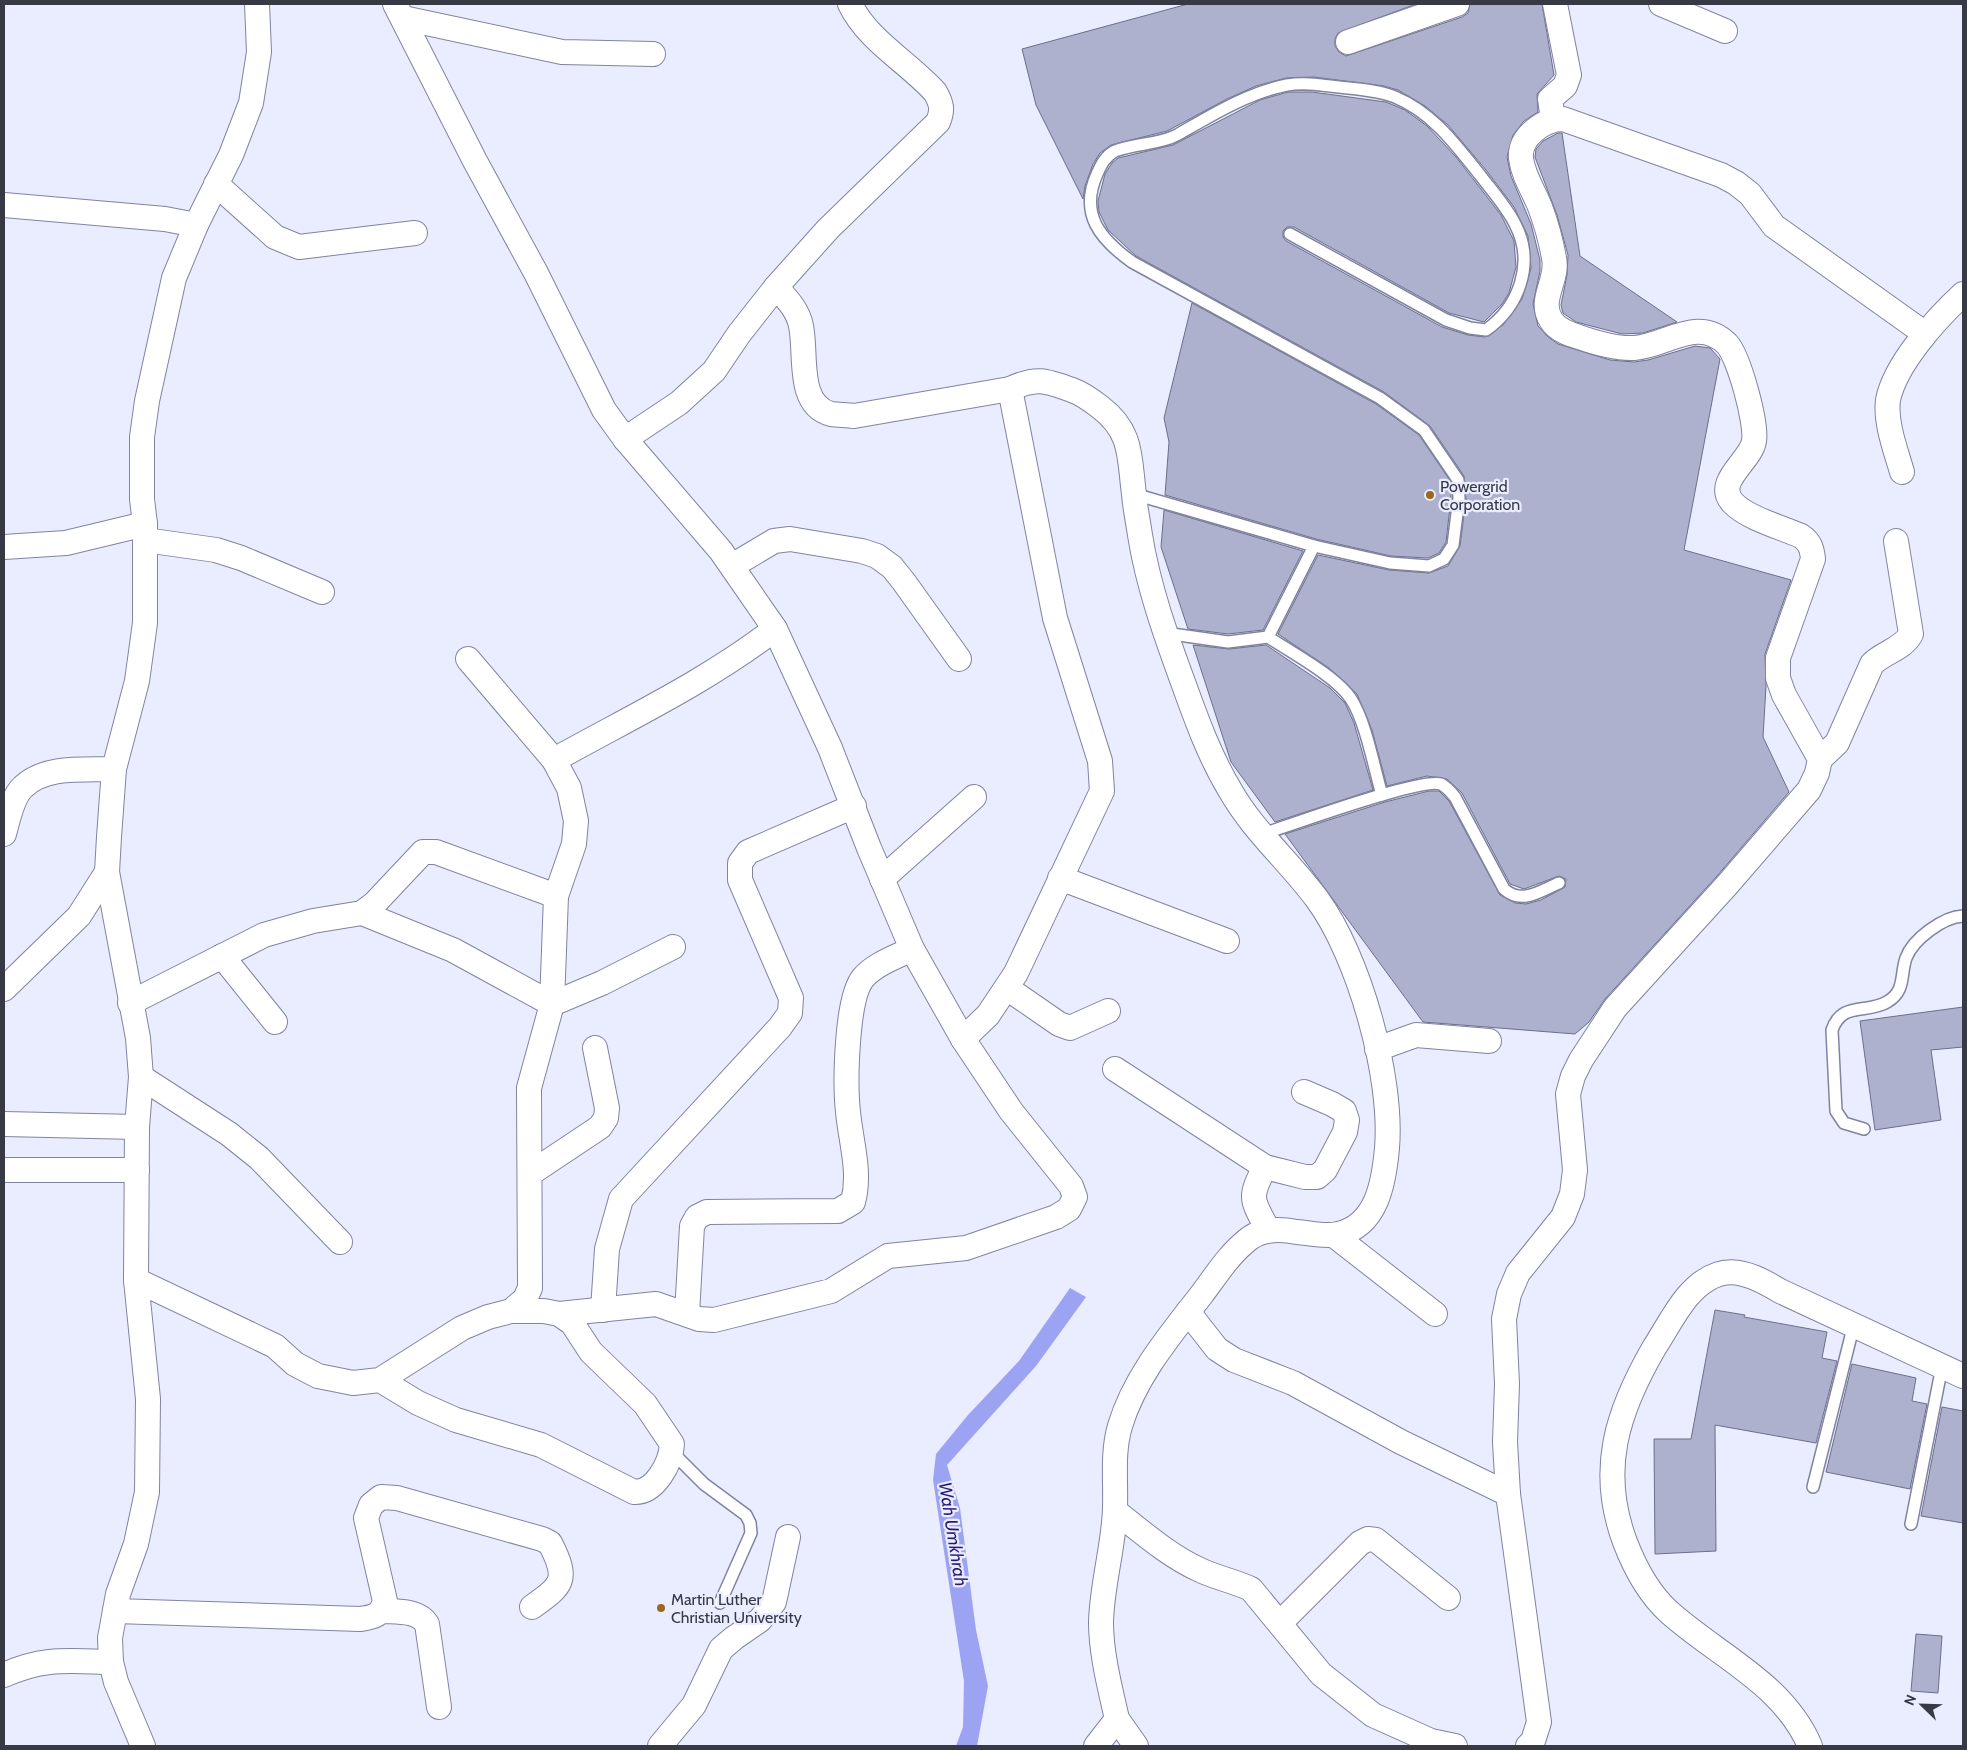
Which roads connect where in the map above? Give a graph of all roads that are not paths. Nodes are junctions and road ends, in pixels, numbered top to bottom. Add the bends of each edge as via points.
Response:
1 (257, 4) edge
2 (850, 4) edge
3 (1457, 4) edge
4 (1555, 4) edge
5 (1661, 4) edge
6 (399, 11) edge
7 (1725, 31) dead end
8 (1348, 42) dead end
9 (653, 54) dead end
10 (1553, 119) junction
11 (216, 184) junction
12 (4, 205) edge
13 (196, 225) junction
14 (416, 233) dead end
15 (1290, 234) dead end
16 (776, 288) junction
17 (1963, 294) edge
18 (1924, 333) junction
19 (1010, 389) junction
20 (625, 439) junction
21 (1902, 472) dead end
22 (1134, 494) junction
23 (145, 532) junction
24 (1896, 542) dead end
25 (1314, 546) junction
26 (4, 547) edge
27 (732, 566) junction
28 (322, 592) dead end
29 (775, 629) junction
30 (1165, 633) junction
31 (1268, 637) junction
32 (468, 659) dead end
33 (959, 659) dead end
34 (1820, 759) junction
35 (554, 760) junction
36 (114, 769) junction
37 (1382, 795) junction
38 (974, 797) dead end
39 (854, 806) junction
40 (4, 834) edge
41 (1260, 835) junction
42 (107, 872) junction
43 (1060, 878) junction
44 (882, 879) junction
45 (1560, 883) dead end
46 (556, 896) junction
47 (362, 913) junction
48 (1963, 916) edge
49 (1227, 941) dead end
50 (673, 947) dead end
51 (912, 949) junction
52 (222, 956) junction
53 (1007, 988) junction
54 (4, 989) edge
55 (130, 1003) junction
56 (552, 1004) junction
57 (1108, 1011) dead end
58 (275, 1022) dead end
59 (963, 1039) junction
60 (1489, 1041) dead end
61 (594, 1048) dead end
62 (1377, 1049) junction
63 (1115, 1069) dead end
64 (141, 1077) junction
65 (1304, 1092) dead end
66 (4, 1124) edge
67 (137, 1127) junction
68 (1864, 1129) dead end
69 (1265, 1167) junction
70 (4, 1170) edge
71 (137, 1170) junction
72 (531, 1173) junction
73 (1268, 1230) junction
74 (1335, 1236) junction
75 (340, 1242) dead end
76 (136, 1280) junction
77 (603, 1310) junction
78 (511, 1311) junction
79 (1188, 1312) junction
80 (559, 1314) junction
81 (687, 1314) junction
82 (1435, 1314) dead end
83 (1854, 1324) junction
84 (1942, 1366) junction
85 (1963, 1376) edge
86 (380, 1380) junction
87 (672, 1452) junction
88 (1813, 1487) dead end
89 (1508, 1494) junction
90 (1115, 1511) junction
91 (1911, 1524) dead end
92 (788, 1537) dead end
93 (1448, 1598) dead end
94 (720, 1603) dead end
95 (532, 1607) dead end
96 (115, 1611) junction
97 (382, 1611) junction
98 (1280, 1623) junction
99 (111, 1662) junction
100 (4, 1675) edge
101 (439, 1707) dead end
102 (1117, 1719) junction
103 (143, 1746) edge
104 (660, 1746) edge
105 (1096, 1746) edge
106 (1136, 1746) edge
107 (1455, 1746) edge
108 (1528, 1746) edge
109 (1810, 1746) edge

1 - 11 street via 259,52 252,103
2 - 16 street via 879,42 935,92 942,112 938,122 828,229
3 - 8 street
4 - 10 street via 1569,75 1566,86 1550,99
5 - 7 street
6 - 9 street via 562,52
6 - 20 street via 604,410
10 - 18 street via 1563,118 1593,128 1736,183 1750,194 1774,226
10 - 34 street via 1537,128 1523,144 1520,155 1555,259 1555,271 1546,300 1550,320 1567,333 1600,345 1635,348 1691,331 1706,332 1728,345 1739,368 1754,423 1754,443 1733,474 1728,493 1732,503 1801,536 1812,550 1813,559 1778,658 1778,678
11 - 13 street
11 - 14 street via 275,237 299,246
12 - 13 street via 165,218
13 - 23 street via 174,278 147,401 142,437
15 - 25 lane via 1446,320 1470,328 1486,330 1501,320 1517,296 1524,264 1521,236 1508,211 1430,117 1393,96 1309,83 1265,90 1228,106 1167,140 1115,152 1103,160 1089,200 1092,219 1114,249 1132,262 1380,398 1424,430 1458,480 1453,545 1444,559 1429,566 1390,564
16 - 19 street via 794,307 801,325 808,391 815,406 831,414 854,416
16 - 20 street via 714,371 679,403
17 - 18 street
18 - 21 street via 1897,377 1888,401 1890,425
19 - 22 street via 1040,380 1083,394 1108,413 1122,427 1131,456
19 - 43 street via 1054,618 1100,761 1102,791
20 - 27 street
22 - 25 lane
22 - 30 street via 1144,560
23 - 26 street via 66,543
23 - 28 street via 241,558
23 - 36 street via 142,653
24 - 34 street via 1911,634 1903,644 1872,664 1837,743
25 - 31 lane
27 - 29 street
27 - 33 street via 774,541 790,539 877,556 904,582
29 - 35 street via 684,690
29 - 39 street
30 - 31 lane via 1228,642
30 - 41 street via 1204,738 1230,791
31 - 37 lane via 1330,679 1352,699
32 - 35 street
34 - 89 street via 1809,790 1728,885 1614,1008 1573,1076 1568,1094 1575,1170 1572,1194 1563,1217 1518,1273 1504,1319 1508,1384 1505,1442
35 - 46 street via 569,788 576,821 574,844
36 - 40 street via 41,775 22,788
36 - 42 street
37 - 41 lane
37 - 45 lane via 1440,784 1448,788 1454,797 1504,889 1510,894 1523,897
38 - 44 street
39 - 44 street
39 - 77 street via 748,852 740,863 740,880 791,998 790,1013 621,1199 607,1249
41 - 62 street via 1316,897 1339,932 1356,969
42 - 54 street via 79,916
42 - 55 street
43 - 49 street
43 - 53 street
44 - 51 street
46 - 47 street via 430,851 416,858
46 - 56 street
47 - 52 street via 313,921 264,935
47 - 56 street via 453,950
48 - 68 lane via 1945,921 1910,950 1905,960 1903,984 1897,995 1886,1003 1848,1011 1835,1022 1832,1030 1836,1111 1844,1123
50 - 56 street
51 - 59 street
51 - 81 street via 874,968 854,992 850,1013 848,1110 858,1185 853,1202 838,1212 707,1212 697,1217 692,1226
52 - 55 street
52 - 58 street
53 - 57 street via 1059,1024 1070,1028
53 - 59 street via 988,1015
55 - 64 street via 138,1038
56 - 72 street via 530,1088
59 - 81 street via 1011,1111 1071,1186 1075,1197 1069,1208 1056,1217 966,1248 888,1256 831,1291 808,1298 714,1320
60 - 62 street via 1416,1035
61 - 72 street via 607,1108 606,1118 600,1127
62 - 74 street via 1387,1117 1388,1144 1383,1178 1377,1201 1368,1217 1354,1229
63 - 69 street
64 - 67 street
64 - 75 street via 259,1158
65 - 69 street via 1344,1112 1346,1132 1325,1170 1317,1176 1305,1177
66 - 67 street
67 - 71 street
69 - 73 street via 1253,1189 1253,1201
70 - 71 street
71 - 76 street
72 - 78 street via 530,1288 525,1299
73 - 74 street
73 - 79 street via 1253,1235 1232,1254
74 - 82 street
76 - 86 street via 275,1346 295,1364 318,1376 353,1383
76 - 96 street via 148,1399 147,1492 136,1544
77 - 80 street
77 - 81 street via 656,1304
78 - 80 street
78 - 86 street via 462,1328
79 - 89 street via 1217,1349 1234,1360 1293,1383 1401,1442
79 - 90 street via 1156,1355 1119,1427 1114,1457
80 - 87 street via 572,1323 591,1352 645,1404 672,1444
83 - 84 street
83 - 88 lane
83 - 109 street via 1753,1276 1730,1272 1709,1278 1678,1309 1639,1375 1623,1409 1612,1466 1616,1520 1646,1586 1669,1612 1756,1677 1776,1696 1805,1733
84 - 85 street
84 - 91 lane
86 - 87 street via 418,1403 456,1420 541,1445 634,1492 651,1488
87 - 94 lane via 704,1484 746,1515 750,1523 751,1533
89 - 108 street via 1539,1722 1533,1742
90 - 98 street via 1176,1558 1251,1589
90 - 102 street via 1101,1626 1104,1659
92 - 104 street via 774,1602 768,1611 721,1650 694,1705
93 - 98 street via 1376,1540 1368,1539 1360,1543
95 - 97 street via 561,1583 550,1544 397,1498 381,1497 371,1505 366,1518 385,1601
96 - 97 street via 360,1619 375,1617
96 - 99 street via 110,1638
97 - 101 street via 423,1617 427,1624
98 - 107 street via 1322,1674 1373,1716 1431,1741
99 - 100 street via 56,1660 27,1665
99 - 103 street
102 - 105 street
102 - 106 street

